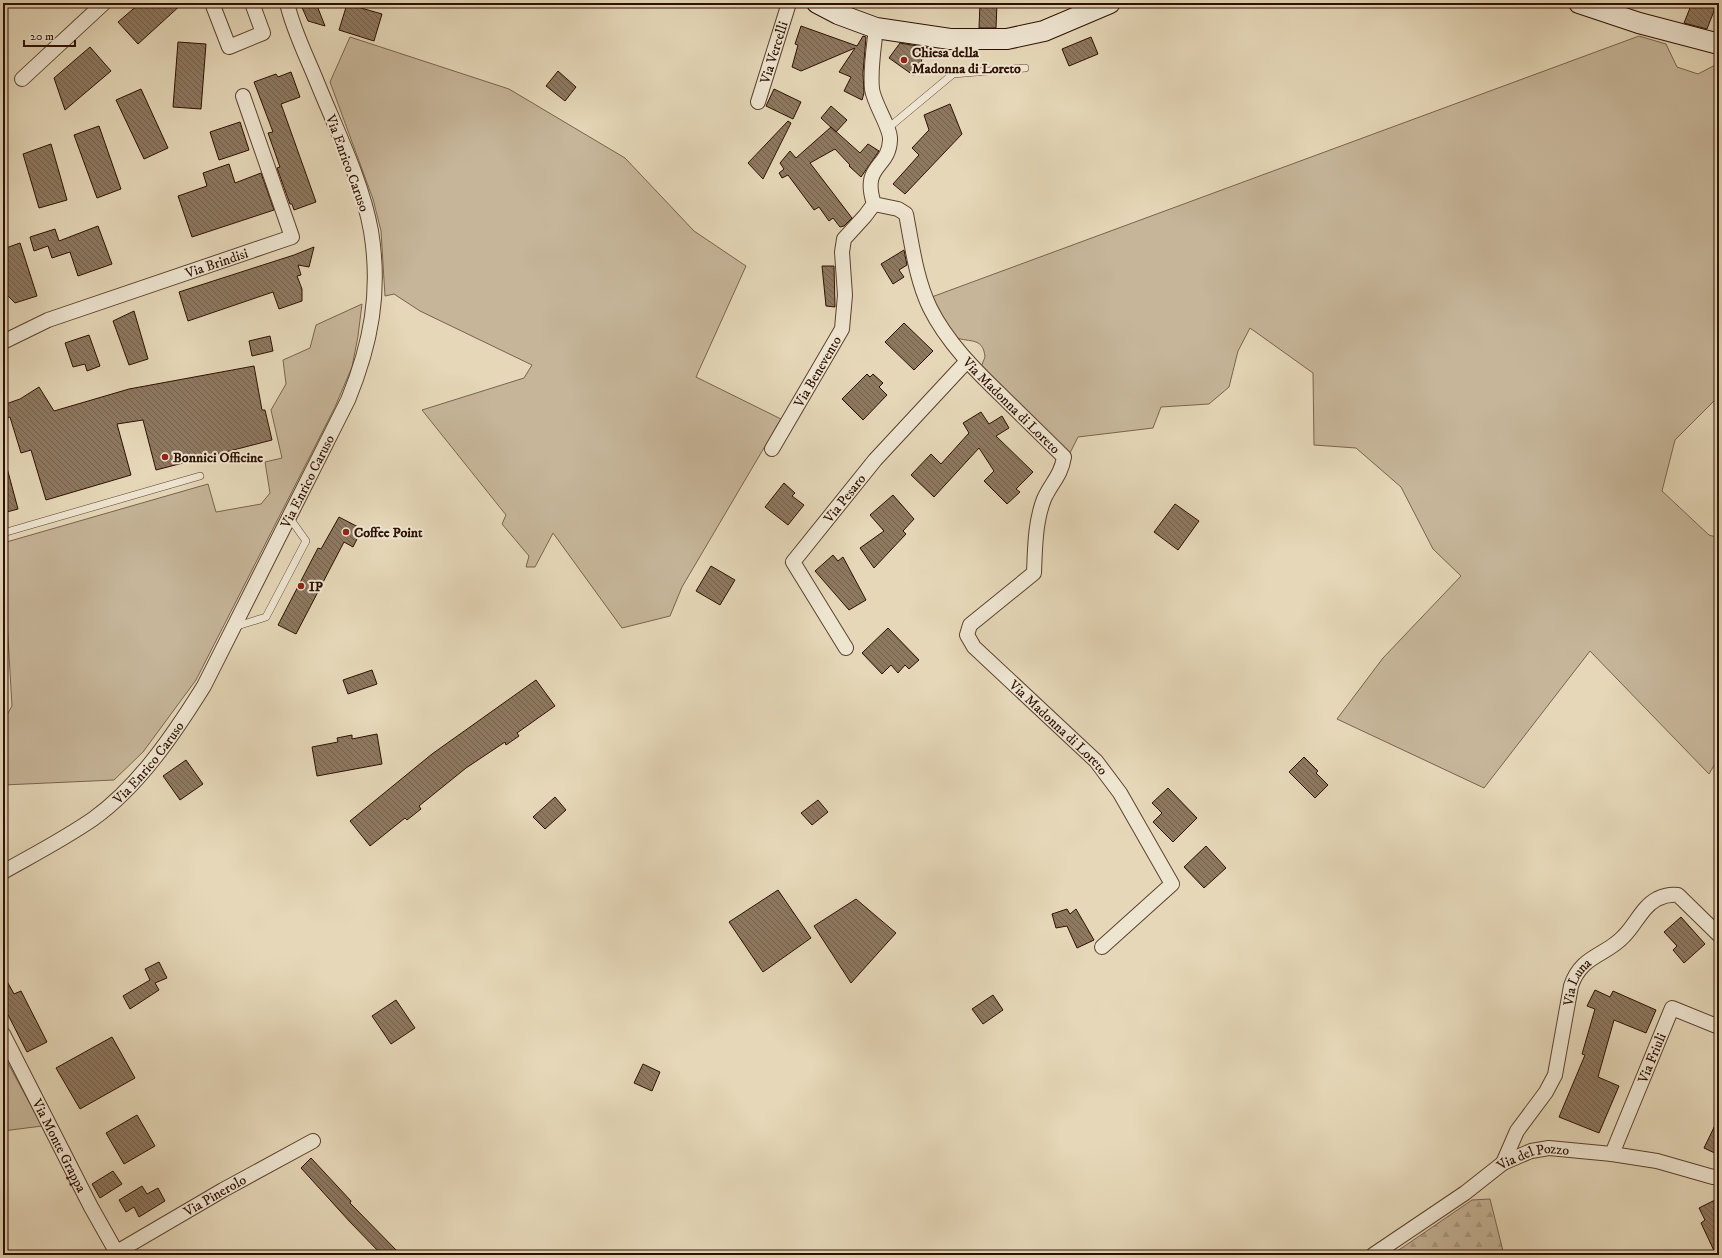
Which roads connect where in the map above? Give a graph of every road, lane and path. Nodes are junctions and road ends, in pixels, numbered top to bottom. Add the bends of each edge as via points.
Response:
1 (104, 3) edge
2 (212, 3) edge
3 (252, 3) edge
4 (287, 3) edge
5 (789, 3) edge
6 (817, 3) edge
7 (1110, 3) edge
8 (1579, 3) edge
9 (876, 28) junction
10 (1719, 44) edge
11 (1025, 68) dead end
12 (22, 79) dead end
13 (243, 96) dead end
14 (758, 102) dead end
15 (887, 130) junction
16 (874, 204) junction
17 (3, 342) edge
18 (967, 361) junction
19 (772, 449) dead end
20 (200, 476) dead end
21 (289, 517) junction
22 (3, 533) edge
23 (234, 627) junction
24 (846, 648) dead end
25 (3, 872) edge
26 (1719, 935) edge
27 (1102, 947) dead end
28 (1719, 1027) edge
29 (3, 1034) edge
30 (314, 1141) dead end
31 (1612, 1154) junction
32 (1503, 1163) junction
33 (1719, 1176) edge
34 (118, 1253) edge
35 (1373, 1255) edge

1 - 12 street
2 - 3 street via 229,47 263,34
4 - 21 street, Via Enrico Caruso via 353,171 371,231 374,266 374,309 361,369
5 - 14 street, Via Vercelli
6 - 9 main road
7 - 9 main road via 1044,31 1007,39 950,39
8 - 10 main road via 1639,24
9 - 15 street via 872,90
11 - 15 lane via 953,74
13 - 17 street, Via Brindisi via 292,237 48,320
15 - 16 street via 891,138 889,149 870,178 869,190
16 - 18 street, Via Madonna di Loreto via 898,209 906,214 918,277 930,308
16 - 19 street, Via Benevento via 844,238 842,252 845,295 842,329
18 - 24 street, Via Pesaro via 876,460 793,562
18 - 27 street, Via Madonna di Loreto via 1064,457 1062,469 1044,499 1036,535 1034,573 970,625 967,636 974,647 1096,761 1128,805 1172,884
20 - 22 lane
21 - 23 street, Via Enrico Caruso
21 - 23 lane via 306,541 266,617
23 - 25 street, Via Enrico Caruso via 204,686 181,722 127,788 94,819
26 - 32 street, Via Luna via 1678,895 1668,894 1656,899 1624,937 1575,974 1555,1075 1546,1092 1517,1131
28 - 31 street, Via Friuli via 1672,1008
29 - 34 street, Via Monte Grappa via 91,1207
30 - 34 street, Via Pinerolo via 223,1190
31 - 32 street, Via del Pozzo via 1549,1148 1531,1151
31 - 33 street, Via del Pozzo via 1657,1161 1713,1177
32 - 35 street, Via del Pozzo via 1465,1193

